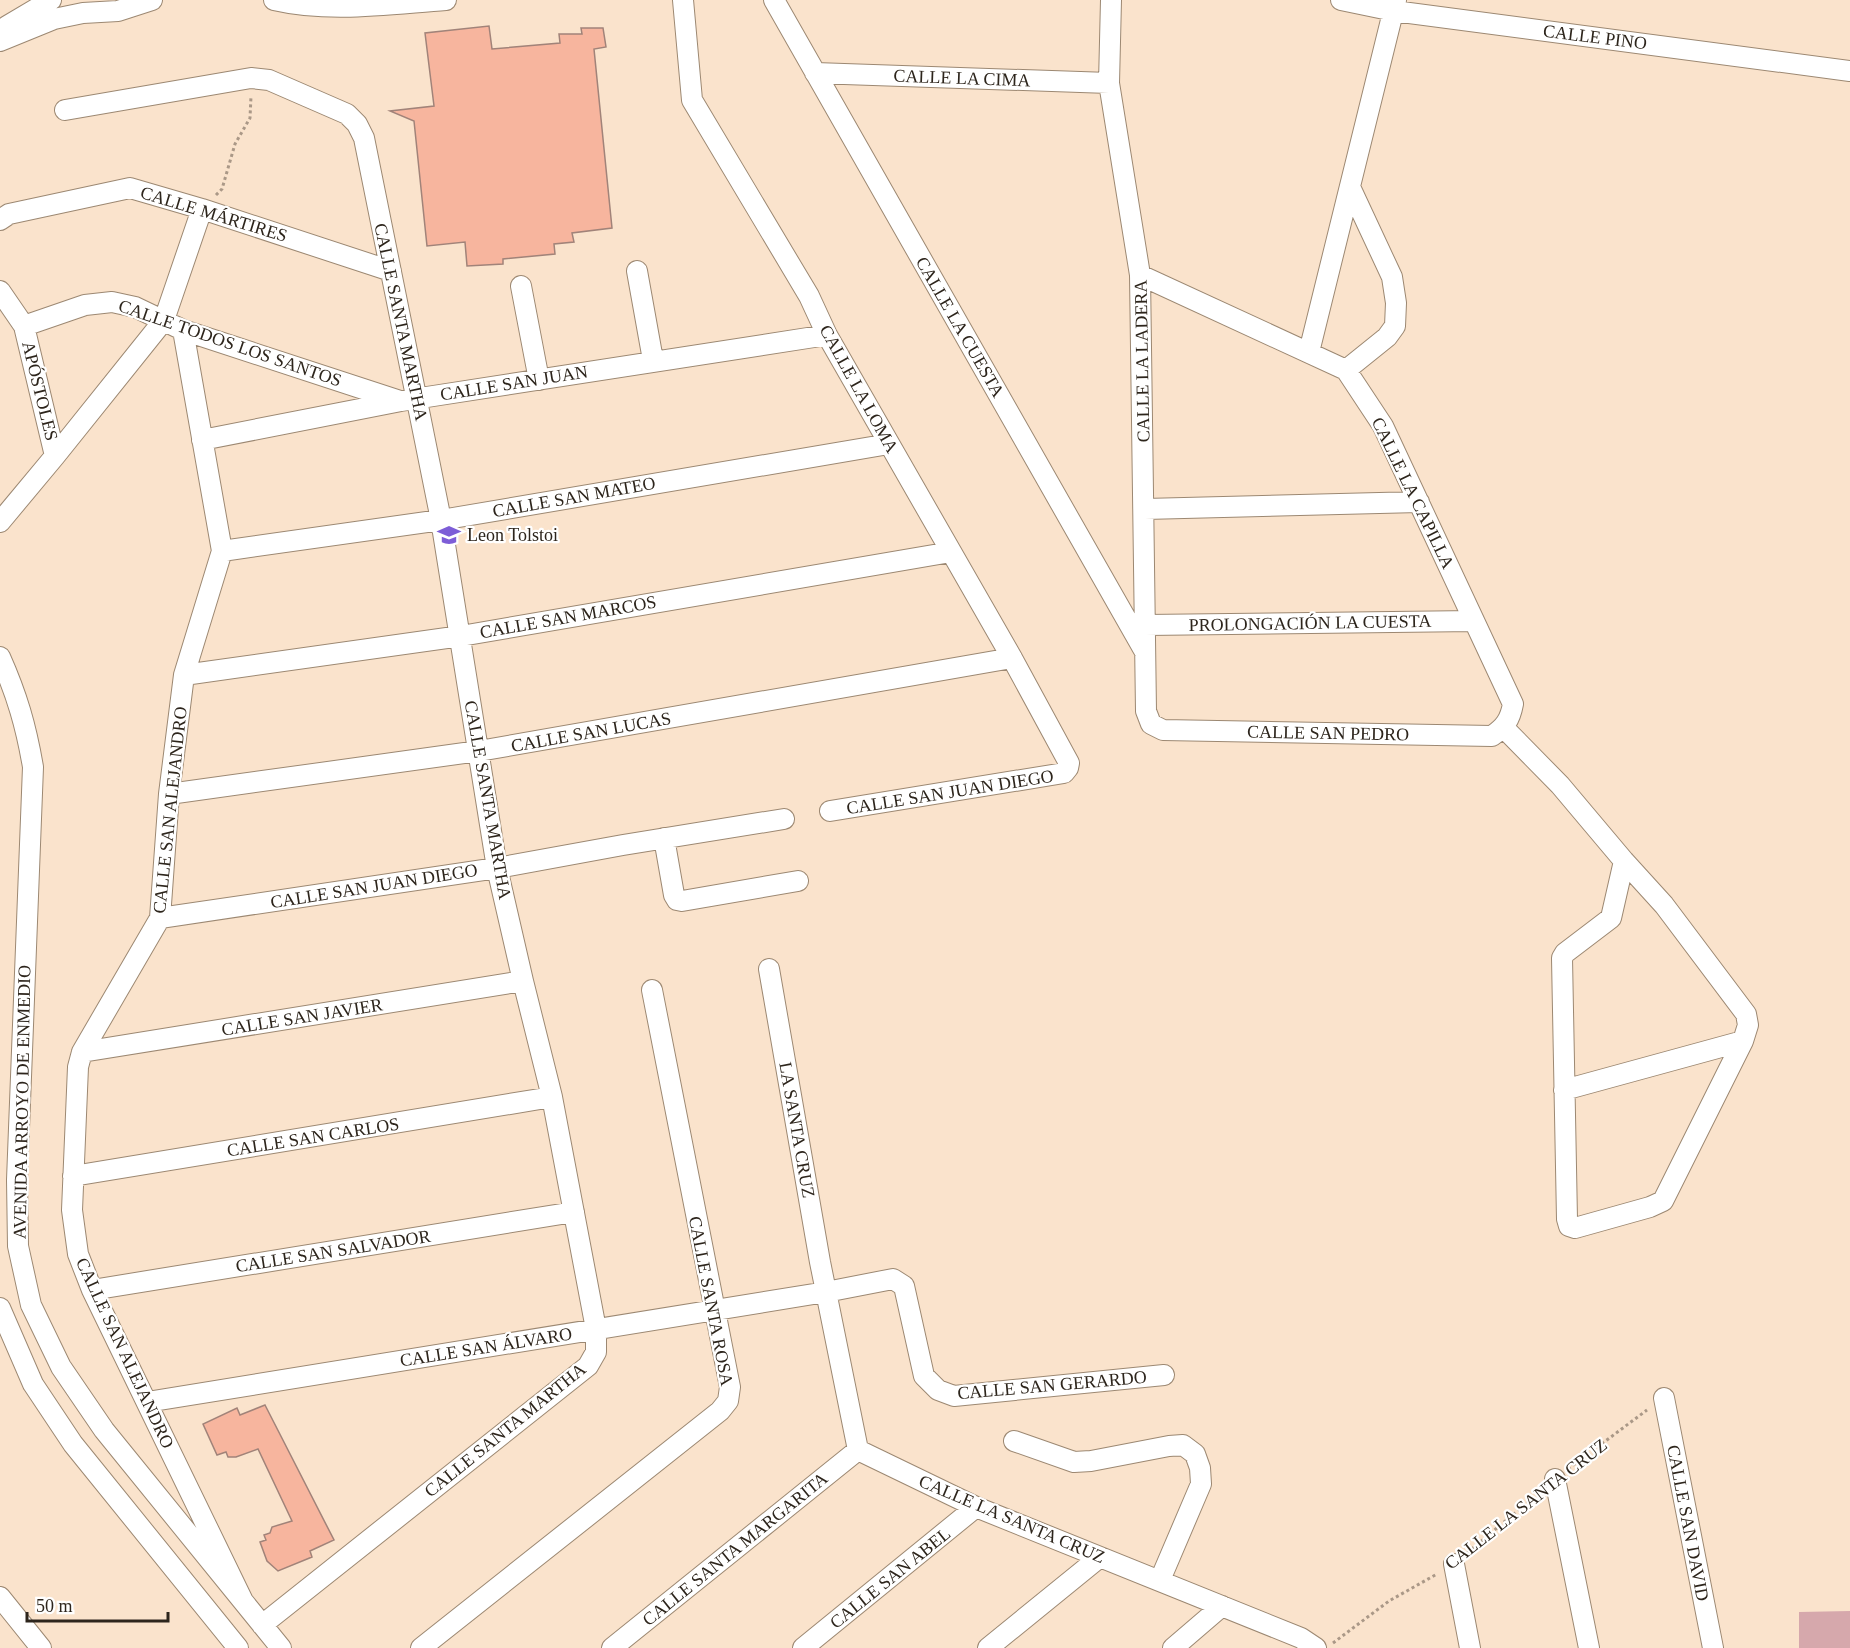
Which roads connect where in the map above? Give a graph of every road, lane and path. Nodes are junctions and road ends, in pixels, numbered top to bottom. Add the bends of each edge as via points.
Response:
1 (51, 0) edge
2 (152, 0) edge
3 (274, 0) edge
4 (446, 0) edge
5 (683, 0) edge
6 (774, 0) edge
7 (1111, 0) edge
8 (1341, 0) edge
9 (1395, 5) edge
10 (0, 30) edge
11 (0, 41) edge
12 (1850, 71) edge
13 (815, 73) junction
14 (251, 78) junction
15 (1109, 83) junction
16 (65, 110) dead end
17 (1350, 187) junction
18 (202, 209) junction
19 (0, 220) edge
20 (391, 271) junction
21 (637, 271) dead end
22 (1140, 275) junction
23 (521, 286) dead end
24 (0, 291) edge
25 (164, 320) junction
26 (24, 326) junction
27 (183, 330) junction
28 (826, 334) junction
29 (1309, 352) junction
30 (653, 360) junction
31 (1346, 370) junction
32 (538, 380) junction
33 (409, 400) junction
34 (202, 440) junction
35 (889, 444) junction
36 (55, 456) junction
37 (1419, 502) junction
38 (1145, 509) junction
39 (441, 520) junction
40 (0, 522) edge
41 (222, 551) junction
42 (951, 552) junction
43 (1474, 621) junction
44 (1146, 625) junction
45 (461, 636) junction
46 (1147, 654) junction
47 (0, 657) edge
48 (1012, 658) junction
49 (184, 675) junction
50 (1151, 724) joint
51 (1504, 728) junction
52 (479, 751) junction
53 (1068, 768) joint
54 (169, 794) junction
55 (830, 811) dead end
56 (784, 819) dead end
57 (664, 838) junction
58 (1624, 861) junction
59 (497, 868) junction
60 (798, 881) dead end
61 (160, 918) junction
62 (769, 969) dead end
63 (523, 981) junction
64 (652, 990) dead end
65 (1743, 1041) junction
66 (82, 1052) junction
67 (1564, 1090) junction
68 (552, 1097) junction
69 (73, 1176) junction
70 (574, 1212) junction
71 (92, 1290) junction
72 (826, 1292) junction
73 (906, 1293) joint
74 (0, 1308) edge
75 (714, 1310) junction
76 (596, 1329) junction
77 (1164, 1375) dead end
78 (1664, 1398) joint
79 (147, 1402) junction
80 (1014, 1441) dead end
81 (858, 1450) junction
82 (1555, 1479) junction
83 (976, 1507) junction
84 (1100, 1557) junction
85 (1454, 1564) junction
86 (1161, 1580) junction
87 (0, 1597) edge
88 (243, 1601) junction
89 (1222, 1606) junction
90 (262, 1625) junction
91 (41, 1648) edge
92 (238, 1648) edge
93 (280, 1648) edge
94 (421, 1648) edge
95 (612, 1648) edge
96 (803, 1648) edge
97 (988, 1648) edge
98 (1173, 1648) edge
99 (1316, 1648) edge
100 (1326, 1648) edge
101 (1470, 1648) edge
102 (1589, 1648) edge
103 (1713, 1648) edge

1 - 10 street
2 - 11 street via 118,10 54,19
3 - 4 street via 325,8
5 - 28 street, CALLE LA LOMA via 692,100 809,296
6 - 13 street, CALLE LA CUESTA
7 - 15 street, CALLE LA LADERA
8 - 9 street, CALLE PINO
9 - 12 street, CALLE PINO
9 - 17 street
13 - 15 street, CALLE LA CIMA
13 - 46 street, CALLE LA CUESTA
14 - 16 street, CALLE SANTA MARTHA
14 - 18 path via 250,118 235,144 222,189
14 - 20 street, CALLE SANTA MARTHA via 269,80 348,114 357,124 364,138
15 - 22 street, CALLE LA LADERA
17 - 29 street
17 - 31 street via 1392,277 1396,303 1395,326 1387,337
18 - 19 street, CALLE MÁRTIRES via 130,188 9,214
18 - 20 street, CALLE MÁRTIRES
18 - 25 street
20 - 33 street, CALLE SANTA MARTHA
21 - 30 street
22 - 29 street
22 - 38 street, CALLE LA LADERA
23 - 32 street
24 - 26 street
25 - 26 street, CALLE TODOS LOS SANTOS via 112,302 85,305
25 - 27 street, CALLE TODOS LOS SANTOS
25 - 36 street
26 - 36 street, APÓSTOLES
27 - 33 street, CALLE TODOS LOS SANTOS
27 - 34 street, CALLE SAN ALEJANDRO
28 - 30 street, CALLE SAN JUAN
28 - 35 street, CALLE LA LOMA
29 - 31 street
30 - 32 street, CALLE SAN JUAN
31 - 37 street, CALLE LA CAPILLA via 1383,426
32 - 33 street, CALLE SAN JUAN
33 - 34 street, CALLE SAN JUAN
33 - 39 street, CALLE SANTA MARTHA
34 - 41 street, CALLE SAN ALEJANDRO
35 - 39 street, CALLE SAN MATEO
35 - 42 street, CALLE LA LOMA
36 - 40 street
37 - 38 street
37 - 43 street, CALLE LA CAPILLA
38 - 44 street, CALLE LA LADERA
39 - 41 street, CALLE SAN MATEO
39 - 45 street, CALLE SANTA MARTHA
41 - 49 street, CALLE SAN ALEJANDRO
42 - 45 street, CALLE SAN MARCOS
42 - 48 street, CALLE LA LOMA
43 - 44 street, PROLONGACIÓN LA CUESTA
43 - 51 street, CALLE LA CAPILLA via 1513,704
44 - 46 street, CALLE LA LADERA
45 - 49 street, CALLE SAN MARCOS
45 - 52 street, CALLE SANTA MARTHA
46 - 50 street, CALLE LA LADERA via 1146,711
47 - 88 street, AVENIDA ARROYO DE ENMEDIO via 26,726 33,767 17,1180 18,1246 31,1305 61,1367 104,1430
48 - 52 street, CALLE SAN LUCAS
48 - 53 street, CALLE LA LOMA via 1069,763
49 - 54 street, CALLE SAN ALEJANDRO
50 - 51 street, CALLE SAN PEDRO via 1163,730 1492,736
51 - 58 street via 1560,785
52 - 54 street, CALLE SAN LUCAS
52 - 59 street, CALLE SANTA MARTHA
53 - 55 street, CALLE SAN JUAN DIEGO via 1064,773
54 - 61 street, CALLE SAN ALEJANDRO
56 - 57 street, CALLE SAN JUAN DIEGO
57 - 59 street, CALLE SAN JUAN DIEGO
57 - 60 street via 677,900
58 - 65 street via 1665,905 1746,1014 1748,1025
58 - 67 street via 1611,918 1562,958
59 - 61 street, CALLE SAN JUAN DIEGO
59 - 63 street, CALLE SANTA MARTHA
61 - 66 street, CALLE SAN ALEJANDRO
62 - 72 street, LA SANTA CRUZ
63 - 66 street, CALLE SAN JAVIER
63 - 68 street, CALLE SANTA MARTHA
64 - 75 street, CALLE SANTA ROSA
65 - 67 street
65 - 67 street via 1663,1201 1575,1228 1567,1220
66 - 69 street, CALLE SAN ALEJANDRO
68 - 69 street, CALLE SAN CARLOS
68 - 70 street, CALLE SANTA MARTHA
69 - 71 street, CALLE SAN ALEJANDRO via 72,1210 78,1254
70 - 71 street, CALLE SAN SALVADOR
70 - 76 street, CALLE SANTA MARTHA
71 - 79 street, CALLE SAN ALEJANDRO
72 - 73 street, CALLE SAN ÁLVARO via 893,1278 904,1286
72 - 75 street, CALLE SAN ÁLVARO
72 - 81 street
73 - 77 street, CALLE SAN GERARDO via 924,1376 938,1390 954,1396
74 - 92 street via 33,1384 73,1444
75 - 76 street, CALLE SAN ÁLVARO
75 - 94 street, CALLE SANTA ROSA via 730,1387 728,1401 720,1411
76 - 79 street, CALLE SAN ÁLVARO
76 - 90 street, CALLE SANTA MARTHA via 596,1352 588,1366
78 - 82 path, CALLE LA SANTA CRUZ
78 - 103 street, CALLE SAN DAVID
79 - 88 street, CALLE SAN ALEJANDRO
80 - 86 street via 1074,1462 1183,1445 1195,1454 1201,1484
81 - 83 street, CALLE LA SANTA CRUZ
81 - 95 street, CALLE SANTA MARGARITA
82 - 85 path, CALLE LA SANTA CRUZ
82 - 102 street
83 - 84 street, CALLE LA SANTA CRUZ
83 - 96 street, CALLE SAN ABEL
84 - 86 street, CALLE LA SANTA CRUZ
84 - 97 street
85 - 100 path, CALLE LA SANTA CRUZ via 1389,1601
85 - 101 street
86 - 89 street, CALLE LA SANTA CRUZ
87 - 91 street
88 - 90 street, AVENIDA ARROYO DE ENMEDIO
89 - 98 street
89 - 99 street, CALLE LA SANTA CRUZ via 1301,1638
90 - 93 street, AVENIDA ARROYO DE ENMEDIO

